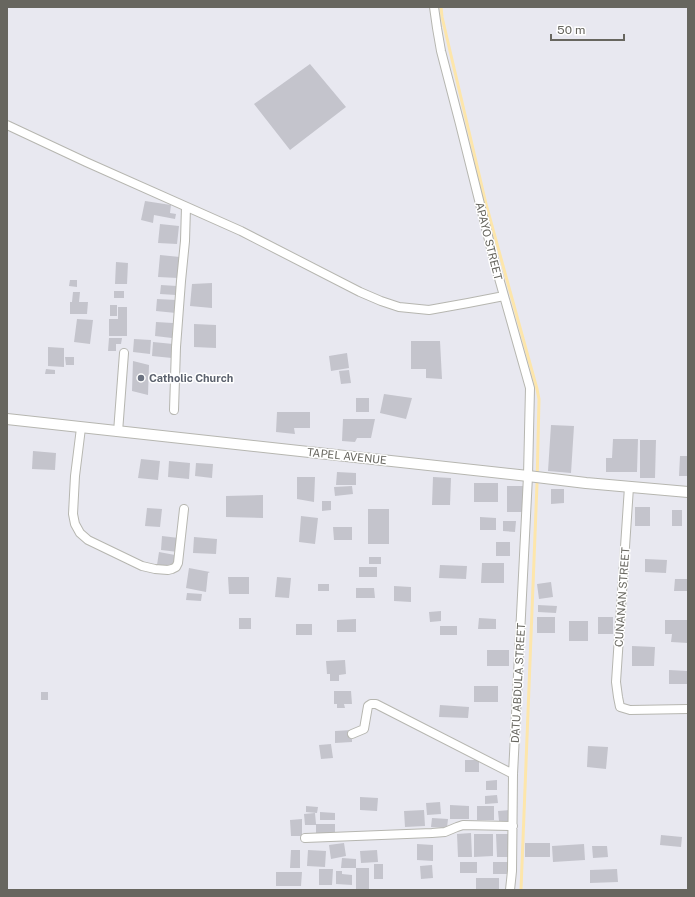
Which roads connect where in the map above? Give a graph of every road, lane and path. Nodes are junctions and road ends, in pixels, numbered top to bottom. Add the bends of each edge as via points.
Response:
1 (434, 7) edge
2 (7, 125) edge
3 (186, 207) junction
4 (504, 296) junction
5 (124, 353) dead end
6 (174, 410) dead end
7 (7, 419) edge
8 (81, 428) junction
9 (118, 432) junction
10 (528, 476) junction
11 (629, 487) junction
12 (688, 492) edge
13 (184, 510) dead end
14 (688, 709) edge
15 (352, 734) dead end
16 (513, 774) junction
17 (513, 826) junction
18 (305, 838) dead end
19 (510, 890) edge

1 - 4 street, APAYO STREET via 440,51
2 - 3 street
3 - 4 street via 240,231 360,292 399,307 429,310
3 - 6 street
4 - 10 street, APAYO STREET via 530,388
5 - 9 street
7 - 8 street, TAPEL AVENUE
8 - 9 street, TAPEL AVENUE
8 - 13 street via 73,514 80,533 88,540 142,566 172,569 178,563
9 - 10 street, TAPEL AVENUE
10 - 11 street, TAPEL AVENUE
10 - 16 street, DATU ABDULA STREET
11 - 12 street, TAPEL AVENUE
11 - 14 street, CUNANAN STREET via 616,682 620,707 630,710
15 - 16 street via 364,729 368,706 376,704
16 - 17 street, DATU ABDULA STREET
17 - 18 street via 463,825 445,832
17 - 19 street, DATU ABDULA STREET

